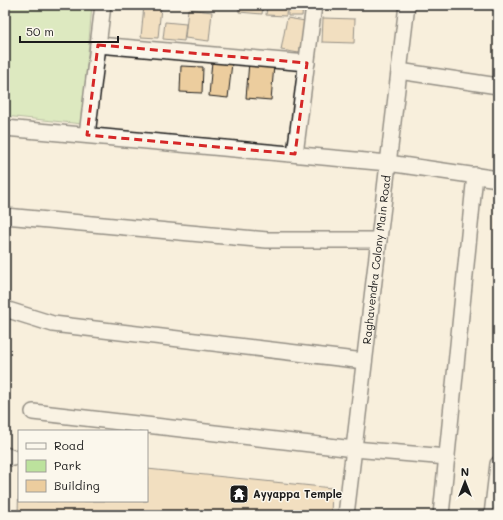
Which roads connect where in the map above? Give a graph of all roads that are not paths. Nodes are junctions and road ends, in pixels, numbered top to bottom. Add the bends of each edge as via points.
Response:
1 (103, 5) edge
2 (314, 5) edge
3 (407, 5) edge
4 (98, 45) junction
5 (307, 63) junction
6 (399, 71) junction
7 (498, 86) edge
8 (5, 128) edge
9 (87, 135) junction
10 (295, 154) junction
11 (388, 163) junction
12 (475, 175) junction
13 (498, 179) edge
14 (5, 216) edge
15 (379, 240) junction
16 (5, 309) edge
17 (364, 360) junction
18 (33, 412) dead end
19 (354, 450) junction
20 (447, 458) junction
21 (498, 464) edge
22 (346, 515) edge
23 (441, 515) edge
24 (492, 515) edge

1 - 4 street
2 - 5 street
3 - 6 street, Raghavendra Colony Main Road
4 - 5 street
4 - 9 street
5 - 10 street
6 - 7 street
6 - 11 street, Raghavendra Colony Main Road
8 - 9 street
9 - 10 street
10 - 11 street
11 - 12 street
11 - 15 street, Raghavendra Colony Main Road
12 - 13 street
12 - 20 street
14 - 15 street via 267,240
15 - 17 street, Raghavendra Colony Main Road
16 - 17 street via 53,324
17 - 19 street, Raghavendra Colony Main Road
18 - 19 street
19 - 20 street
19 - 22 street, Raghavendra Colony Main Road
20 - 23 street
21 - 24 street

